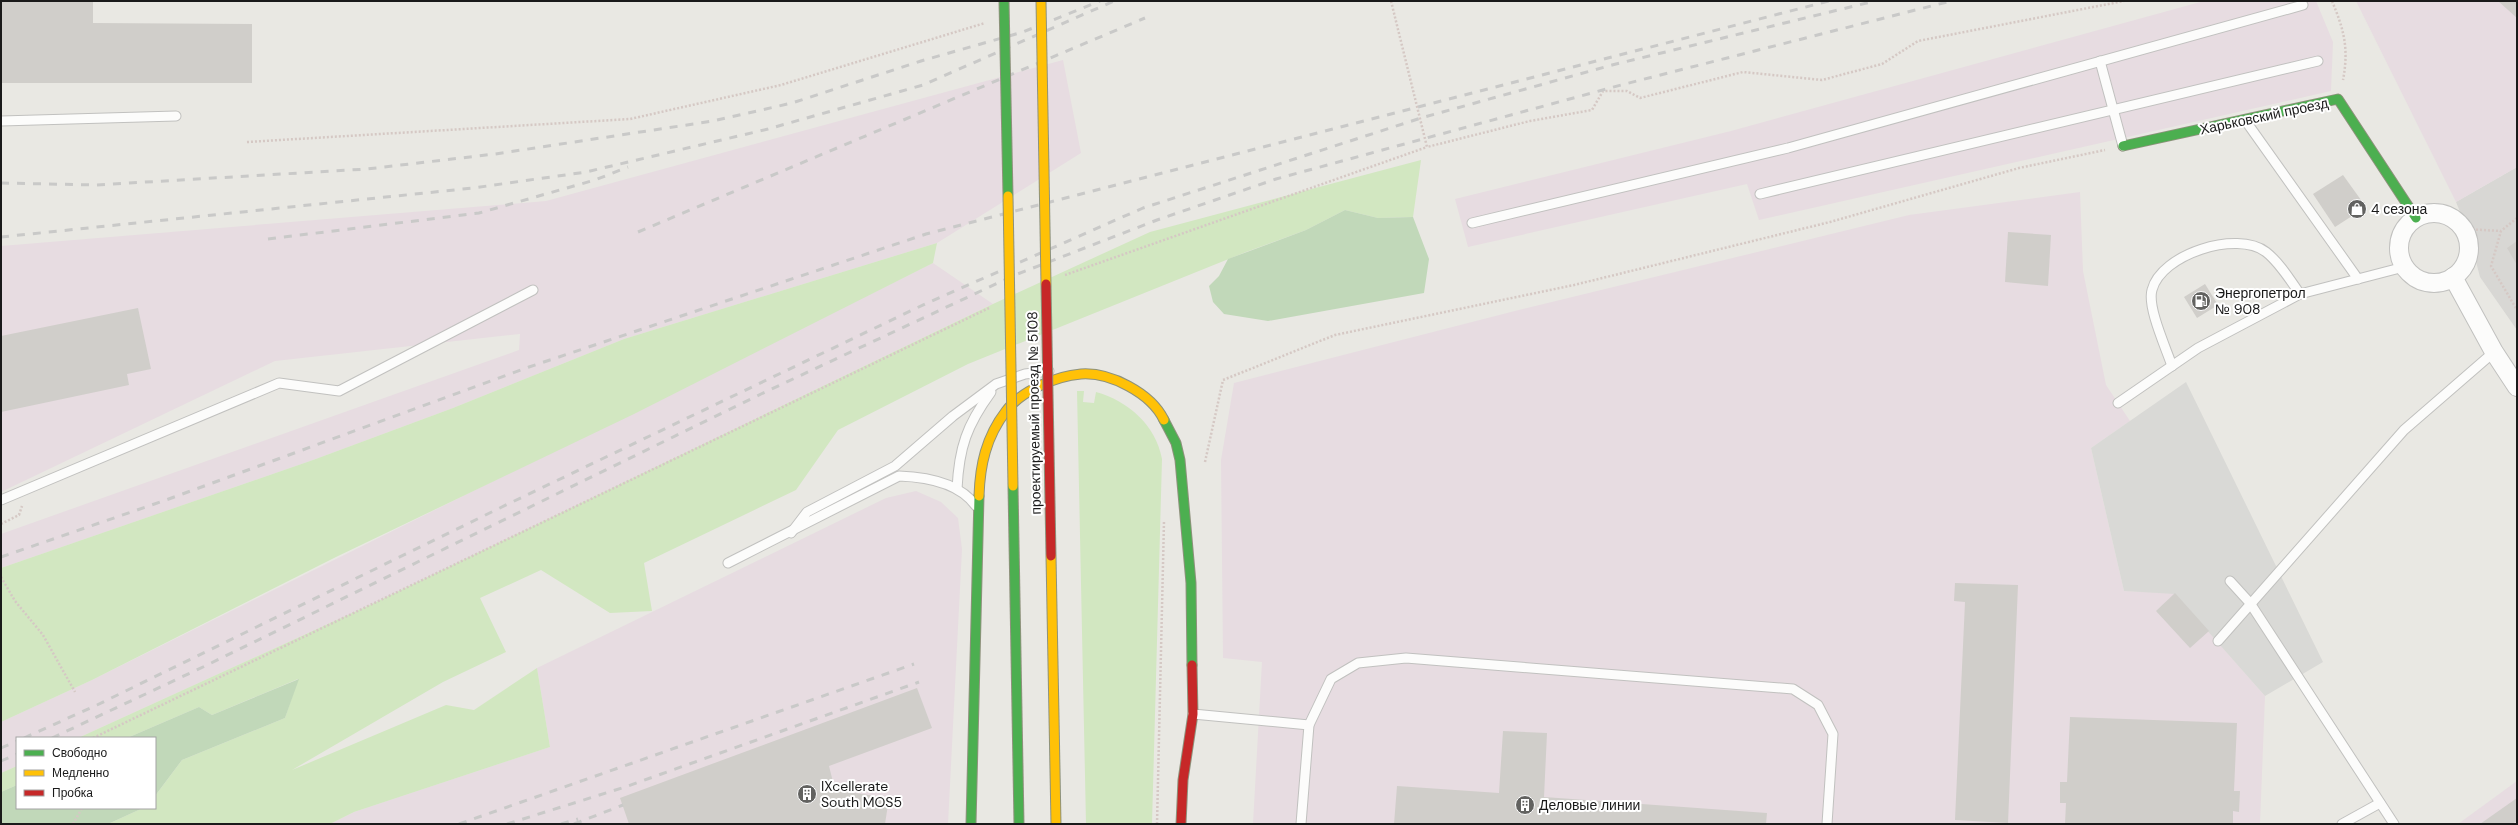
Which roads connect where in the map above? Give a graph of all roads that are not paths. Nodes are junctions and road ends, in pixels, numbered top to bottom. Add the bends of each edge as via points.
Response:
1 (1004, 1) edge
2 (1041, 1) edge
3 (2303, 5) dead end
4 (2100, 61) junction
5 (2318, 61) dead end
6 (2113, 110) junction
7 (176, 116) dead end
8 (2245, 120) junction
9 (1, 121) edge
10 (2123, 146) joint
11 (1760, 194) dead end
12 (2416, 218) junction
13 (1472, 223) dead end
14 (2404, 267) junction
15 (2453, 277) junction
16 (2358, 279) junction
17 (533, 290) dead end
18 (2300, 294) junction
19 (2494, 352) junction
20 (2172, 366) junction
21 (1080, 374) junction
22 (996, 384) junction
23 (2517, 387) edge
24 (2118, 403) dead end
25 (957, 489) junction
26 (1, 500) edge
27 (979, 511) junction
28 (791, 533) junction
29 (728, 563) dead end
30 (2230, 581) dead end
31 (2250, 603) junction
32 (2218, 641) dead end
33 (1193, 714) junction
34 (1309, 725) junction
35 (2380, 803) junction
36 (971, 824) edge
37 (1018, 824) edge
38 (1056, 824) edge
39 (1181, 824) edge
40 (1301, 824) edge
41 (1827, 824) edge
42 (2342, 824) edge
43 (2394, 824) edge

1 - 37 main road, проектируемый проезд № 5108, bridge
2 - 38 main road, проектируемый проезд № 5108, bridge
3 - 4 lane
4 - 6 lane
4 - 13 lane via 1788,148
5 - 6 lane
6 - 10 lane
6 - 11 lane
7 - 9 lane
8 - 10 main road, Харьковский проезд
8 - 12 main road, Харьковский проезд via 2338,99
8 - 16 lane
12 - 14 street via 2405,227 2400,240 2399,254
12 - 15 street via 2433,213 2450,217 2464,229 2469,246 2465,264
14 - 15 street via 2413,277 2426,283 2441,283
14 - 16 lane
15 - 19 street
16 - 18 lane
17 - 26 lane via 339,391 279,383
18 - 20 lane via 2198,348
18 - 20 lane via 2281,267 2265,251 2239,242 2213,246 2186,256 2167,267 2157,277 2151,291 2154,312
19 - 23 street
19 - 31 lane via 2404,430
20 - 24 lane
21 - 22 lane via 1040,371
21 - 27 main road via 1033,389 1006,411 996,425 984,454 980,472
21 - 33 main road via 1117,380 1149,399 1161,413 1176,443 1180,460 1191,583
22 - 25 lane via 972,418 958,462
22 - 28 lane via 953,416 895,466 807,512
25 - 27 lane via 971,499
25 - 28 lane via 922,477 899,476
27 - 36 main road
28 - 29 lane
30 - 31 lane
31 - 32 lane
31 - 35 lane
33 - 34 lane
33 - 39 main road via 1183,780
34 - 40 lane
34 - 41 lane via 1331,679 1358,663 1406,658 1793,689 1818,705 1833,734
35 - 42 lane
35 - 43 lane

